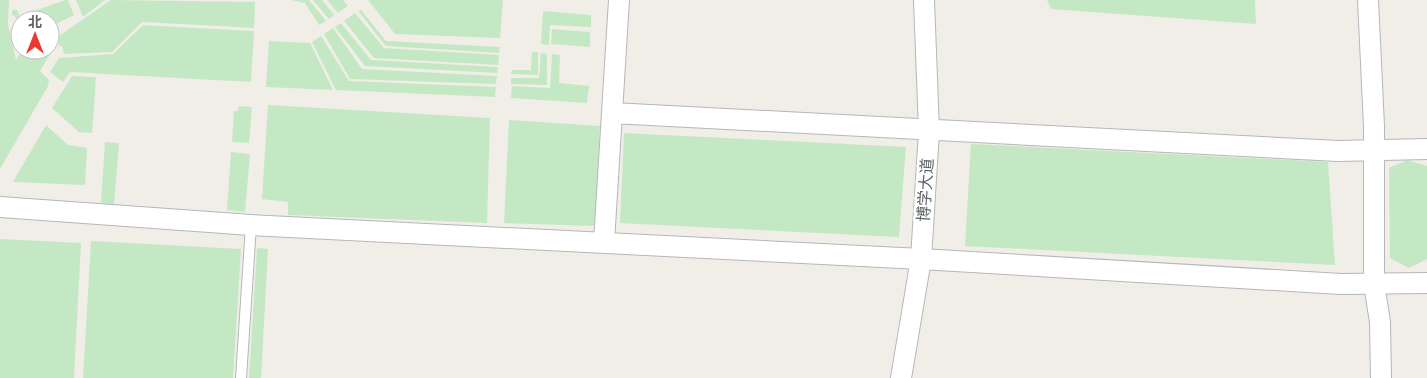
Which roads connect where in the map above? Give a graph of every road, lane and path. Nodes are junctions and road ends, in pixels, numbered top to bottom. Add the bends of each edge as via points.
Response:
1 (619, 0) edge
2 (924, 0) edge
3 (1368, 0) edge
4 (612, 113) junction
5 (929, 131) junction
6 (1427, 149) edge
7 (1373, 152) junction
8 (0, 207) edge
9 (251, 225) junction
10 (604, 242) junction
11 (921, 259) junction
12 (1427, 283) edge
13 (1374, 284) junction
14 (242, 378) edge
15 (902, 378) edge
16 (1381, 378) edge

1 - 4 street
2 - 5 street, 博学大道
3 - 7 street
4 - 5 street
4 - 10 street
5 - 7 street
5 - 11 street, 博学大道
6 - 7 street
7 - 13 street
8 - 9 street
9 - 10 street
9 - 14 lane
10 - 11 street
11 - 13 street
11 - 15 street, 博学大道
12 - 13 street
13 - 16 street via 1380,322

